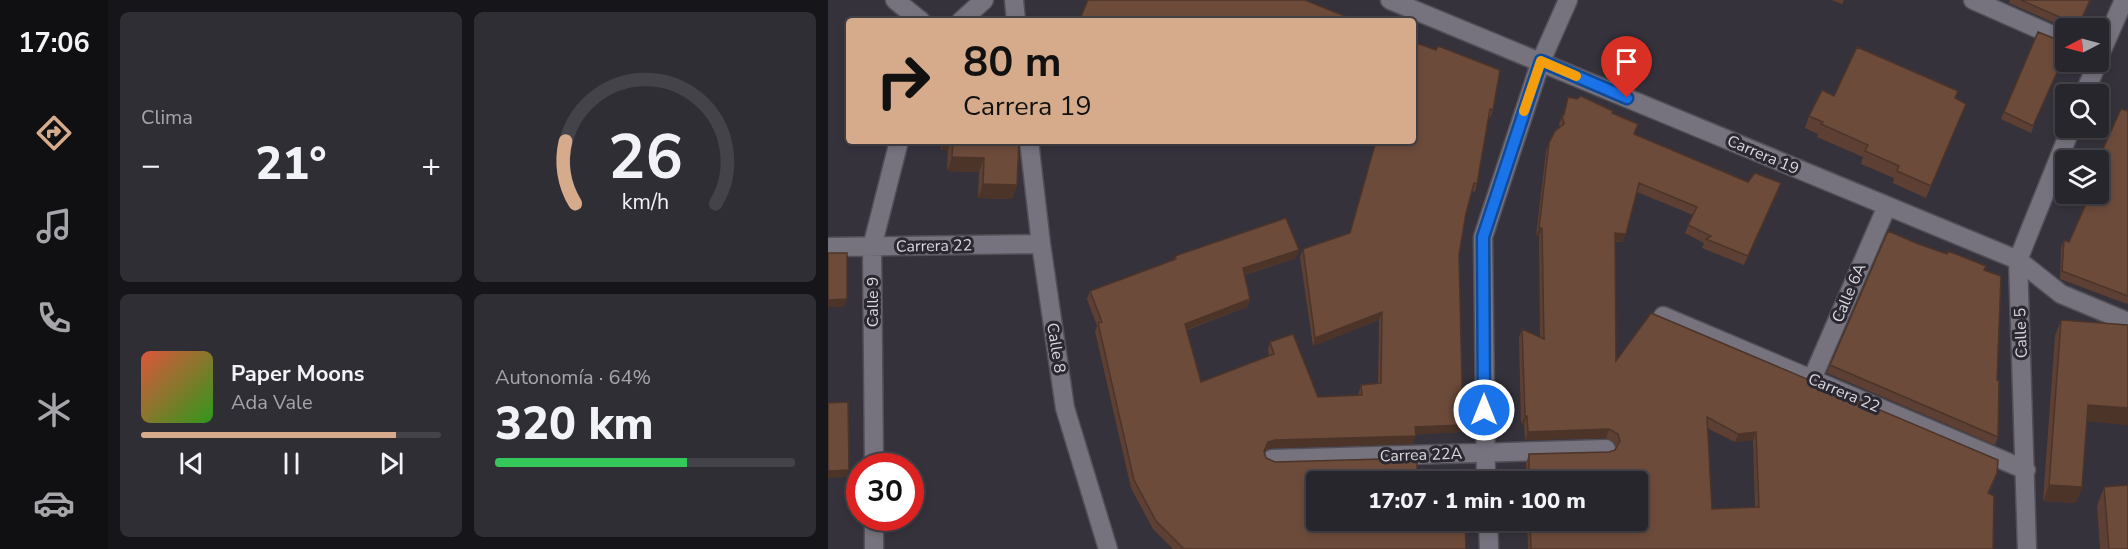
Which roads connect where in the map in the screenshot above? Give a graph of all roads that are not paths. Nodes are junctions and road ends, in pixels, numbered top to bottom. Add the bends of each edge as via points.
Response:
1 (895, 0) edge
2 (984, 0) edge
3 (1014, 0) edge
4 (1390, 0) edge
5 (1568, 0) edge
6 (1973, 0) edge
7 (2124, 0) edge
8 (917, 18) edge
9 (964, 18) edge
10 (1016, 18) edge
11 (2109, 35) edge
12 (2055, 36) edge
13 (1541, 61) junction
14 (2067, 138) edge
15 (898, 144) edge
16 (1029, 144) edge
17 (1887, 206) junction
18 (1041, 244) junction
19 (828, 247) edge
20 (872, 247) junction
21 (2018, 260) junction
22 (1663, 315) edge
23 (2128, 322) edge
24 (1812, 379) junction
25 (1606, 449) dead end
26 (874, 453) edge
27 (1485, 453) junction
28 (1272, 459) edge
29 (1486, 471) edge
30 (2026, 471) junction
31 (874, 531) edge
32 (1488, 531) edge
33 (874, 549) edge
34 (1108, 549) edge
35 (1489, 549) edge
36 (2027, 549) edge

1 - 8 street
2 - 9 street
3 - 10 street
4 - 13 street, Carrera 19
5 - 13 street
6 - 12 street
7 - 11 street
13 - 17 street, Carrera 19
13 - 27 street via 1483,237
14 - 21 street, Calle 5
15 - 20 street, Calle 9
16 - 18 street, Calle 8
17 - 21 street, Carrera 19
17 - 24 street, Calle 6A
18 - 20 street, Carrera 22
18 - 34 street, Calle 8 via 1065,408
19 - 20 street, Carrera 22
20 - 26 street, Calle 9
21 - 23 street, Carrera 19 via 2061,294
21 - 30 street, Calle 5
22 - 24 street, Carrera 22
24 - 30 street, Carrera 22
25 - 27 street, Carrea 22A
27 - 28 street, Carrea 22A
27 - 29 street
30 - 36 street, Calle 5
31 - 33 street
32 - 35 street

